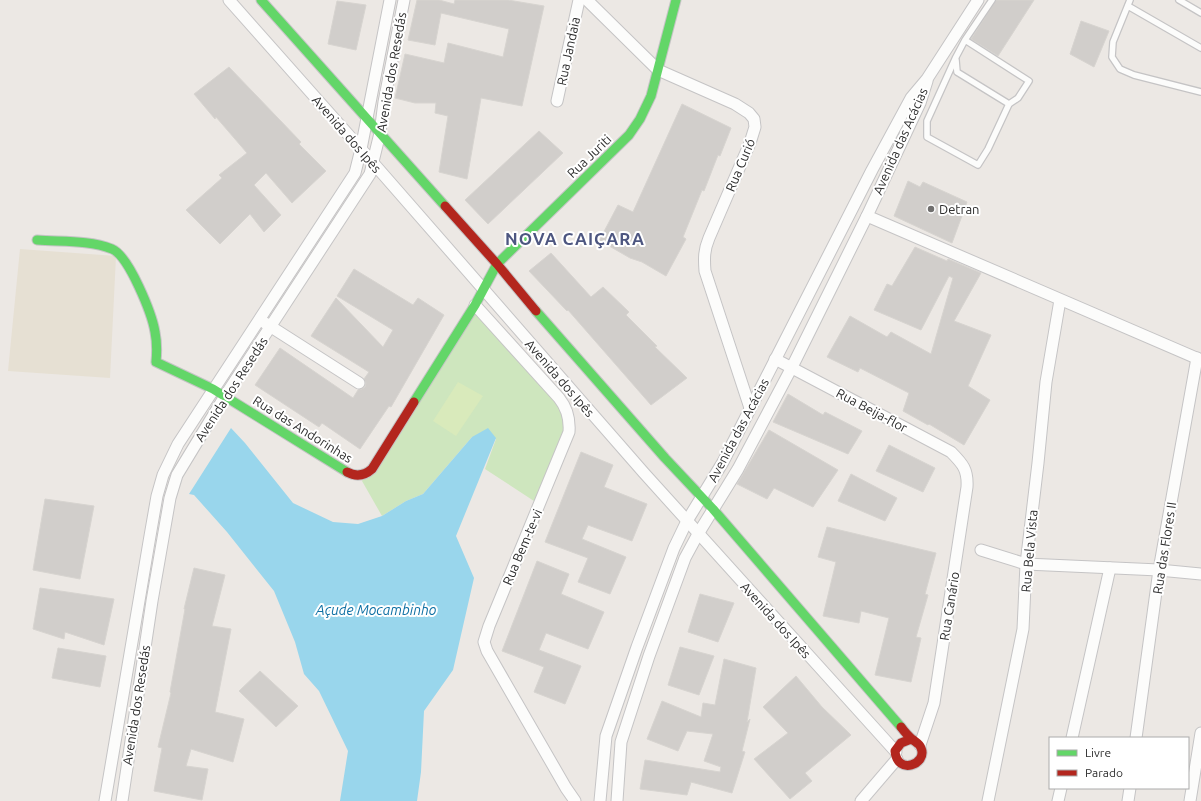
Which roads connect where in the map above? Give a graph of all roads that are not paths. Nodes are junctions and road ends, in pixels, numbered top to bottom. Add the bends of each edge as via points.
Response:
1 (229, 0) edge
2 (261, 0) edge
3 (390, 0) edge
4 (404, 0) edge
5 (579, 0) edge
6 (587, 0) edge
7 (676, 0) edge
8 (978, 0) edge
9 (992, 0) edge
10 (1179, 0) edge
11 (1129, 3) edge
12 (1201, 13) edge
13 (965, 40) junction
14 (1201, 48) edge
15 (956, 57) junction
16 (658, 70) junction
17 (928, 79) junction
18 (1201, 92) edge
19 (557, 101) dead end
20 (1009, 104) junction
21 (366, 118) junction
22 (380, 133) junction
23 (361, 149) junction
24 (373, 163) junction
25 (867, 216) junction
26 (37, 240) dead end
27 (497, 264) junction
28 (483, 289) junction
29 (1060, 300) junction
30 (475, 305) junction
31 (258, 320) junction
32 (271, 327) junction
33 (776, 359) junction
34 (1199, 359) edge
35 (792, 367) junction
36 (359, 383) dead end
37 (213, 389) junction
38 (225, 396) junction
39 (750, 408) junction
40 (964, 466) joint
41 (702, 497) junction
42 (713, 509) junction
43 (687, 521) junction
44 (698, 534) junction
45 (981, 550) dead end
46 (1026, 564) junction
47 (1110, 568) junction
48 (1159, 570) junction
49 (1201, 574) edge
50 (1201, 733) edge
51 (1072, 737) edge
52 (1136, 737) edge
53 (915, 742) junction
54 (896, 755) junction
55 (1060, 789) edge
56 (1130, 789) edge
57 (105, 801) edge
58 (122, 801) edge
59 (575, 801) edge
60 (600, 801) edge
61 (617, 801) edge
62 (861, 801) edge
63 (988, 801) edge
64 (1058, 801) edge
65 (1128, 801) edge
66 (1190, 801) edge

1 - 23 street, Avenida dos Ipês
2 - 21 street, Avenida dos Ipês
3 - 21 street, Avenida dos Resedás
4 - 22 street, Avenida dos Resedás
5 - 19 street, Rua Jandaia
6 - 16 street, Rua Curió
7 - 16 street, Rua Juriti
8 - 17 street
9 - 13 lane
10 - 12 lane
11 - 14 lane
11 - 18 lane via 1113,42 1112,56 1120,69
13 - 15 lane
13 - 20 lane via 1029,81 1018,98
15 - 20 lane via 957,72
15 - 20 lane via 927,121 927,136 978,165 988,150
16 - 27 street, Rua Juriti via 651,96 629,135
16 - 39 street, Rua Curió via 735,104 754,119 755,127 750,143 709,238 704,258
17 - 25 street, Avenida das Acácias via 920,103
17 - 33 street, Avenida das Acácias via 910,98
21 - 22 street, Avenida dos Ipês
21 - 23 street, Avenida dos Resedás
22 - 24 street, Avenida dos Resedás
22 - 27 street, Avenida dos Ipês
23 - 24 street, Avenida dos Ipês
23 - 31 street, Avenida dos Resedás via 355,173
24 - 28 street, Avenida dos Ipês
24 - 32 street, Avenida dos Resedás via 365,183
25 - 29 street
25 - 35 street, Avenida das Acácias
26 - 37 street, Rua das Andorinhas via 97,244 106,246 120,255 143,295 155,330 156,362
27 - 28 street, Rua Juriti
27 - 41 street, Avenida dos Ipês via 547,324
28 - 30 street, Rua Juriti
28 - 43 street, Avenida dos Ipês
29 - 34 street
29 - 46 street, Rua Bela Vista via 1046,382
30 - 38 street, Rua das Andorinhas via 377,462 365,475 351,474
30 - 59 street, Rua Bem-te-vi via 559,398 570,425 484,642
31 - 32 street
31 - 37 street, Avenida dos Resedás
32 - 36 street
32 - 38 street, Avenida dos Resedás
33 - 35 street, Rua Beija-flor
33 - 39 street, Avenida das Acácias
34 - 48 street, Rua das Flores II
35 - 40 street, Rua Beija-flor via 951,452
35 - 42 street, Avenida das Acácias via 738,469
37 - 38 street, Rua das Andorinhas
37 - 57 street, Avenida dos Resedás via 175,449 157,496
38 - 58 street, Avenida dos Resedás via 181,466 174,482 152,601
39 - 41 street, Avenida das Acácias
40 - 53 street, Rua Canário via 968,476 967,487 934,703
41 - 42 street, Avenida dos Ipês
41 - 43 street, Avenida das Acácias
42 - 44 street, Avenida das Acácias
42 - 53 street, Avenida dos Ipês
43 - 44 street, Avenida dos Ipês
43 - 60 street, Avenida das Acácias via 674,548 606,736
44 - 54 street, Avenida dos Ipês
44 - 61 street, Avenida das Acácias via 685,558 620,742
45 - 46 street
46 - 47 street
46 - 63 street, Rua Bela Vista via 1023,629
47 - 48 street
47 - 51 street
48 - 49 street
48 - 52 street, Rua das Flores II
50 - 66 street
53 - 54 street via 902,741 896,748
53 - 54 street, Avenida dos Ipês via 922,753 917,763 904,765
54 - 62 street
55 - 64 street
56 - 65 street

